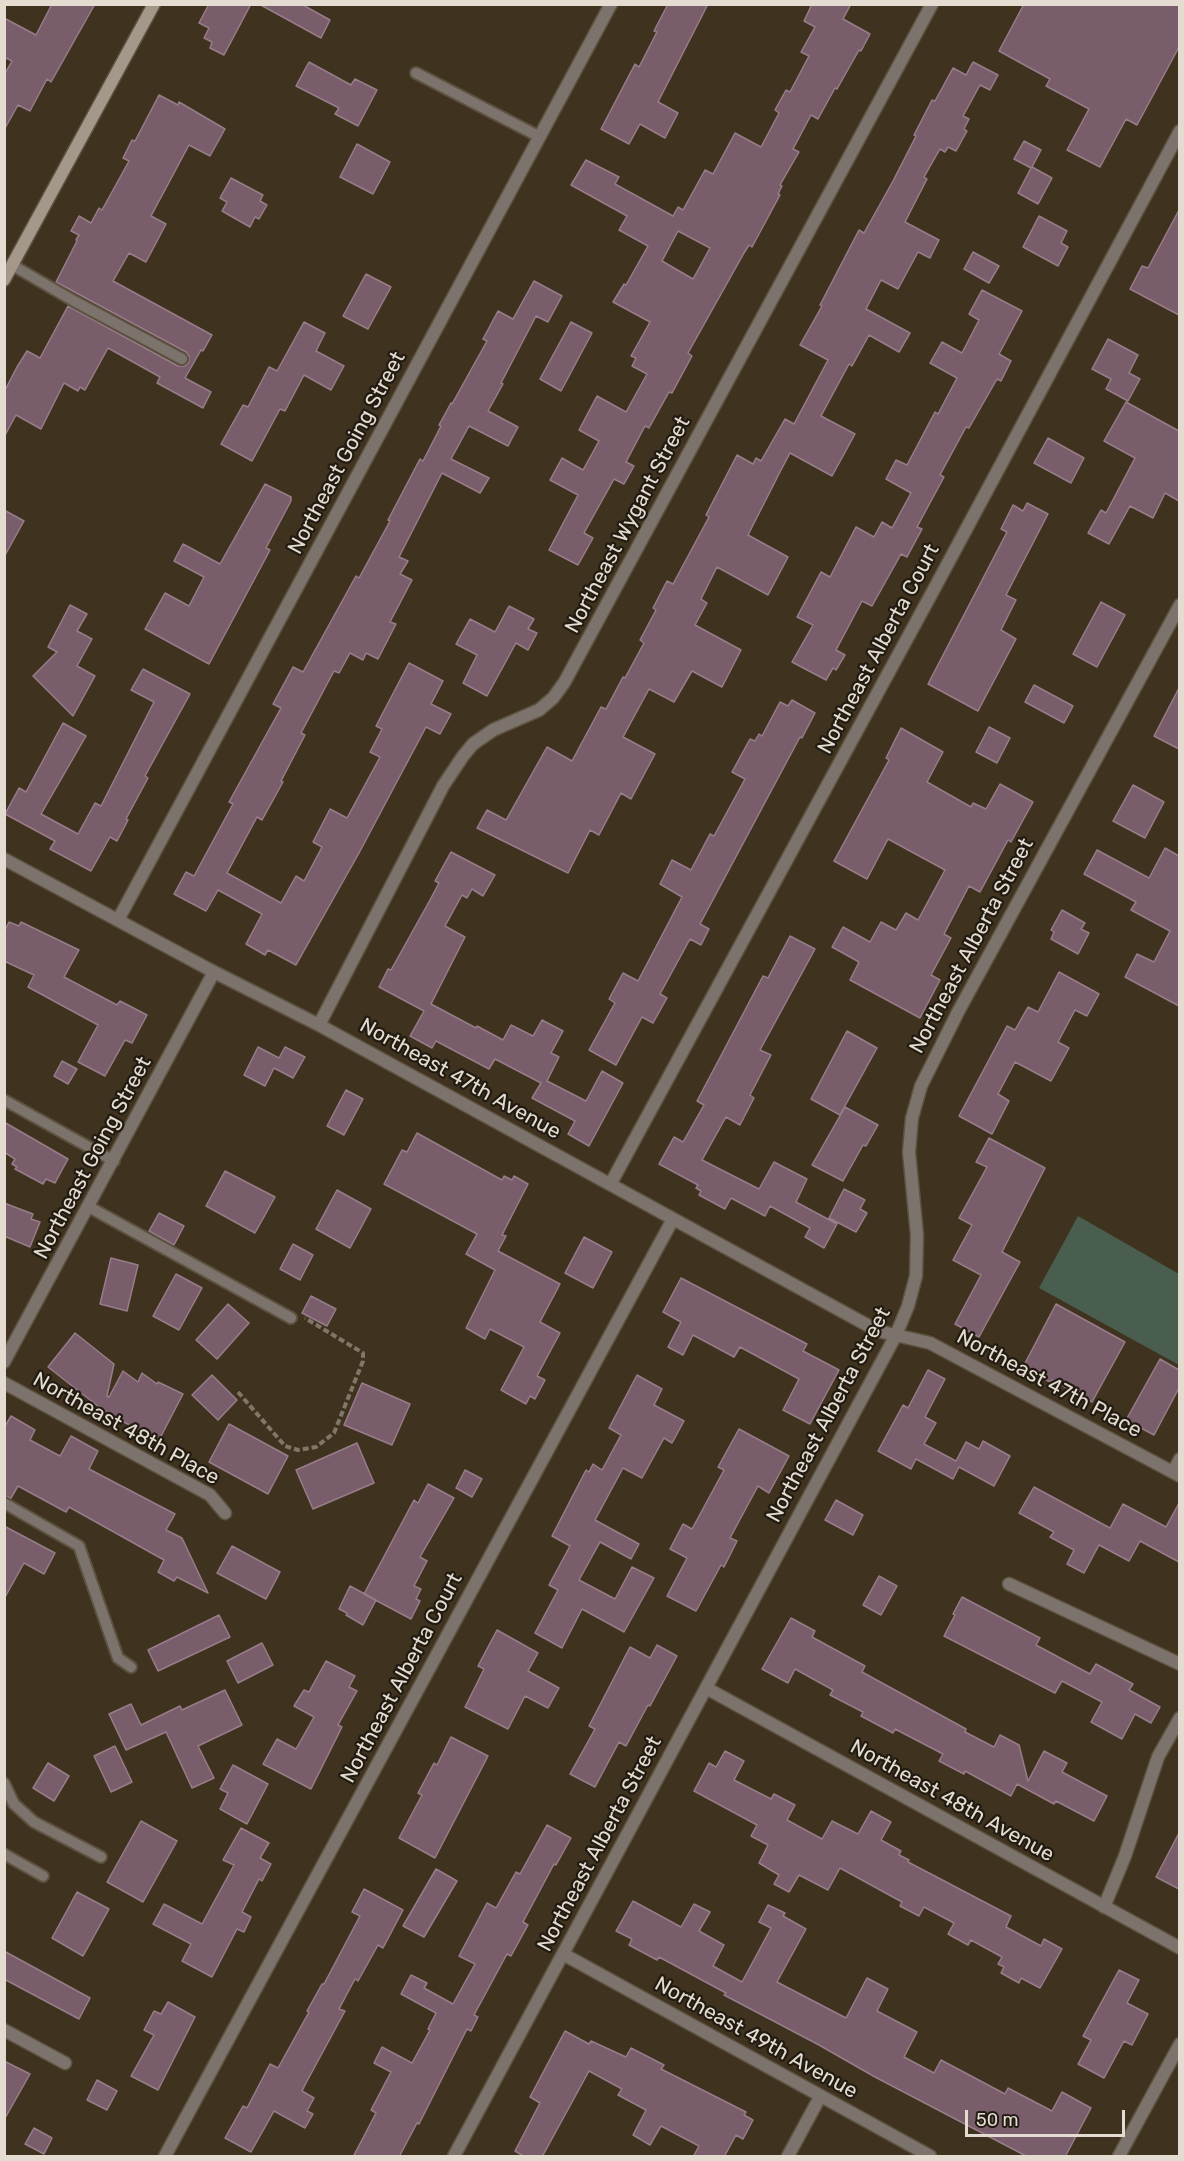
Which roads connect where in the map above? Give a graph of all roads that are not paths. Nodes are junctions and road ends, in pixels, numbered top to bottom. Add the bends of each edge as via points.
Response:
1 (154, 4) edge
2 (611, 4) edge
3 (932, 4) edge
4 (416, 73) dead end
5 (1179, 134) edge
6 (540, 137) junction
7 (12, 265) junction
8 (4, 280) edge
9 (182, 359) dead end
10 (1179, 605) edge
11 (4, 858) edge
12 (118, 920) junction
13 (214, 972) junction
14 (320, 1025) junction
15 (4, 1100) edge
16 (114, 1161) junction
17 (611, 1184) junction
18 (89, 1207) junction
19 (673, 1219) junction
20 (291, 1318) road end
21 (896, 1335) junction
22 (4, 1362) edge
23 (4, 1383) edge
24 (1179, 1459) edge
25 (1176, 1474) edge
26 (4, 1503) edge
27 (225, 1513) dead end
28 (1009, 1584) dead end
29 (1179, 1664) edge
30 (131, 1667) dead end
31 (706, 1688) junction
32 (1179, 1718) edge
33 (4, 1783) edge
34 (4, 1854) edge
35 (101, 1857) dead end
36 (44, 1876) dead end
37 (1104, 1907) junction
38 (1179, 1948) edge
39 (563, 1954) junction
40 (4, 2030) edge
41 (1179, 2044) edge
42 (65, 2063) dead end
43 (820, 2097) junction
44 (165, 2157) edge
45 (454, 2157) edge
46 (788, 2157) edge
47 (930, 2157) edge
48 (1119, 2157) edge

1 - 7 street
2 - 6 street, Northeast Going Street
3 - 14 street, Northeast Wygant Street via 564,683 539,710 493,730 463,756 443,786
4 - 6 lane
5 - 17 street, Northeast Alberta Court
6 - 12 street, Northeast Going Street
7 - 8 street
7 - 9 lane
10 - 21 street, Northeast Alberta Street via 921,1086 912,1118 909,1152 917,1235 916,1276
11 - 12 street, Northeast 47th Avenue
12 - 13 street, Northeast 47th Avenue
13 - 14 street, Northeast 47th Avenue
13 - 16 street, Northeast Going Street
14 - 17 street, Northeast 47th Avenue
15 - 16 lane
16 - 18 street, Northeast Going Street
17 - 19 street, Northeast 47th Avenue
18 - 20 lane
18 - 22 street, Northeast Going Street
19 - 21 street, Northeast 47th Avenue via 878,1331
19 - 44 street, Northeast Alberta Court
21 - 25 street, Northeast 47th Place via 930,1343
21 - 31 street, Northeast Alberta Street
23 - 27 street, Northeast 48th Place via 210,1495
24 - 25 street
26 - 30 lane via 79,1546 118,1658
28 - 29 street
31 - 37 street, Northeast 48th Avenue
31 - 39 street, Northeast Alberta Street
32 - 37 street via 1158,1757
33 - 35 lane via 14,1804 34,1822
34 - 36 lane
37 - 38 street, Northeast 48th Avenue
39 - 43 street, Northeast 49th Avenue
39 - 45 street, Northeast Alberta Street
40 - 42 street
41 - 48 street
43 - 46 street
43 - 47 street, Northeast 49th Avenue

